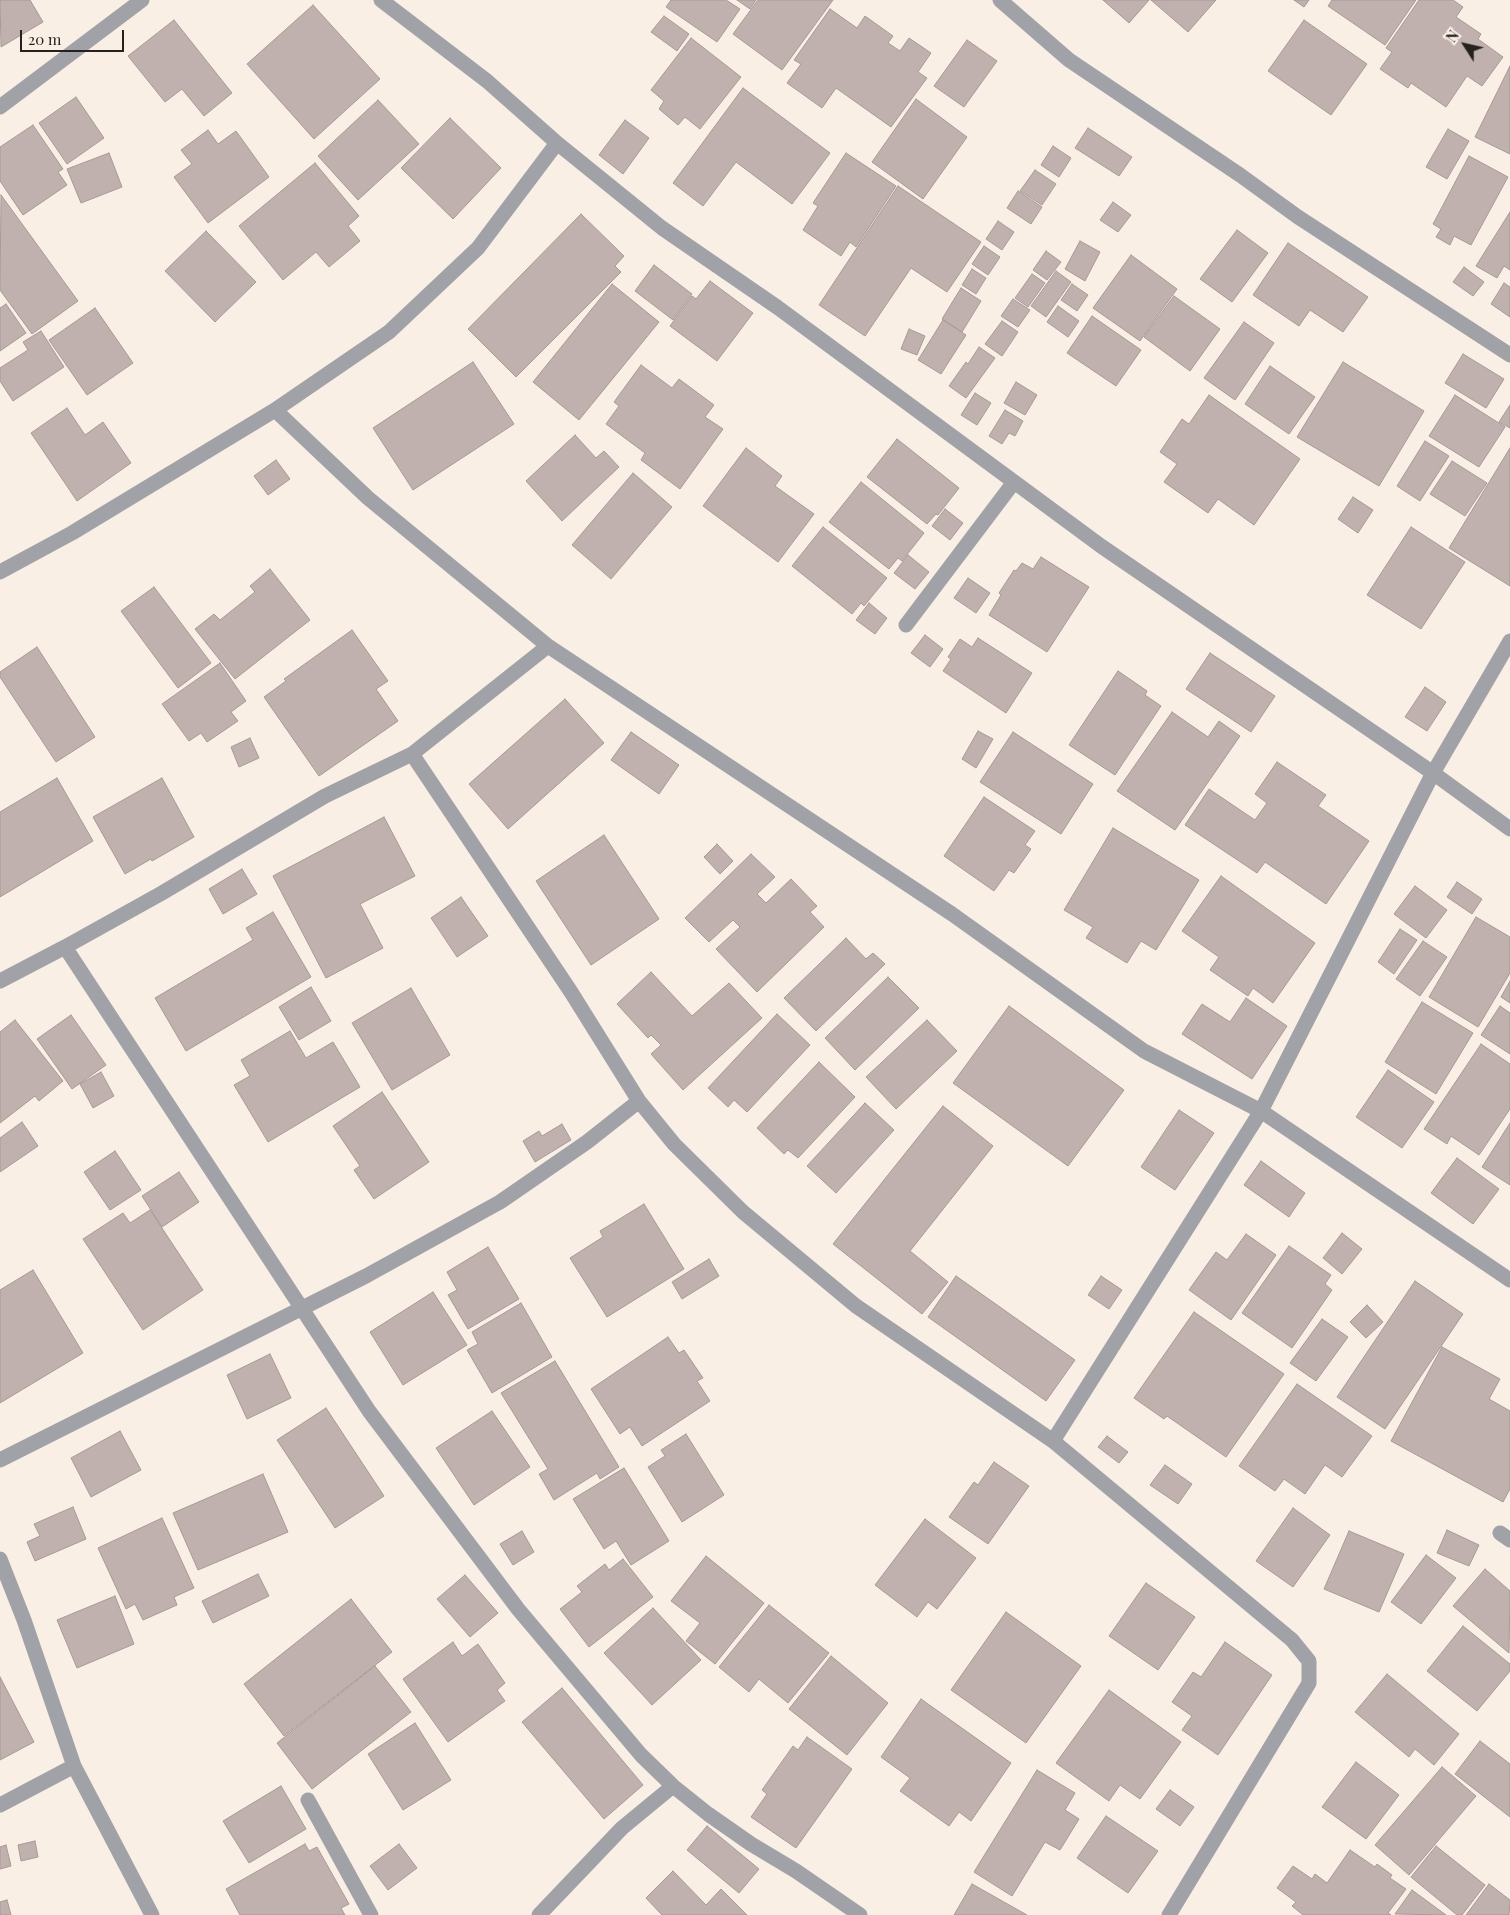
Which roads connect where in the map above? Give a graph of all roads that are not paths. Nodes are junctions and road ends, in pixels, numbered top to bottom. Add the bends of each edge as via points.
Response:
1 (142, 0) edge
2 (381, 0) edge
3 (1000, 0) edge
4 (0, 107) edge
5 (557, 143) junction
6 (1510, 356) edge
7 (275, 410) junction
8 (1014, 482) junction
9 (0, 572) edge
10 (906, 625) dead end
11 (1510, 641) edge
12 (548, 646) junction
13 (412, 754) junction
14 (1433, 773) junction
15 (1510, 828) edge
16 (65, 948) junction
17 (0, 981) edge
18 (639, 1101) junction
19 (1261, 1111) junction
20 (1510, 1280) edge
21 (301, 1308) junction
22 (1053, 1441) junction
23 (0, 1460) edge
24 (0, 1559) edge
25 (74, 1766) junction
26 (673, 1786) junction
27 (308, 1800) dead end
28 (0, 1804) edge
29 (152, 1915) edge
30 (371, 1915) edge
31 (539, 1915) edge
32 (860, 1915) edge
33 (1169, 1915) edge

1 - 4 street
2 - 5 street via 487,81
3 - 6 street via 1069,60 1240,174 1298,217
5 - 7 street via 478,248 389,332
5 - 8 street via 662,228 777,307
7 - 9 street via 72,533
7 - 12 street via 368,498
8 - 10 street
8 - 14 street via 1101,546
11 - 14 street
12 - 13 street
12 - 19 street via 952,914 1144,1051
13 - 16 street via 325,796
13 - 18 street via 571,992
14 - 15 street
14 - 19 street
16 - 17 street
16 - 21 street
18 - 21 street via 587,1142 500,1202
18 - 22 street via 674,1144 742,1212 856,1306
19 - 20 street
19 - 22 street
21 - 23 street
21 - 26 street via 369,1411 518,1609 641,1755
22 - 33 street via 1292,1640 1309,1661 1309,1683
24 - 25 street
25 - 28 street
25 - 29 street
26 - 31 street via 622,1828
26 - 32 street via 751,1844
27 - 30 street

